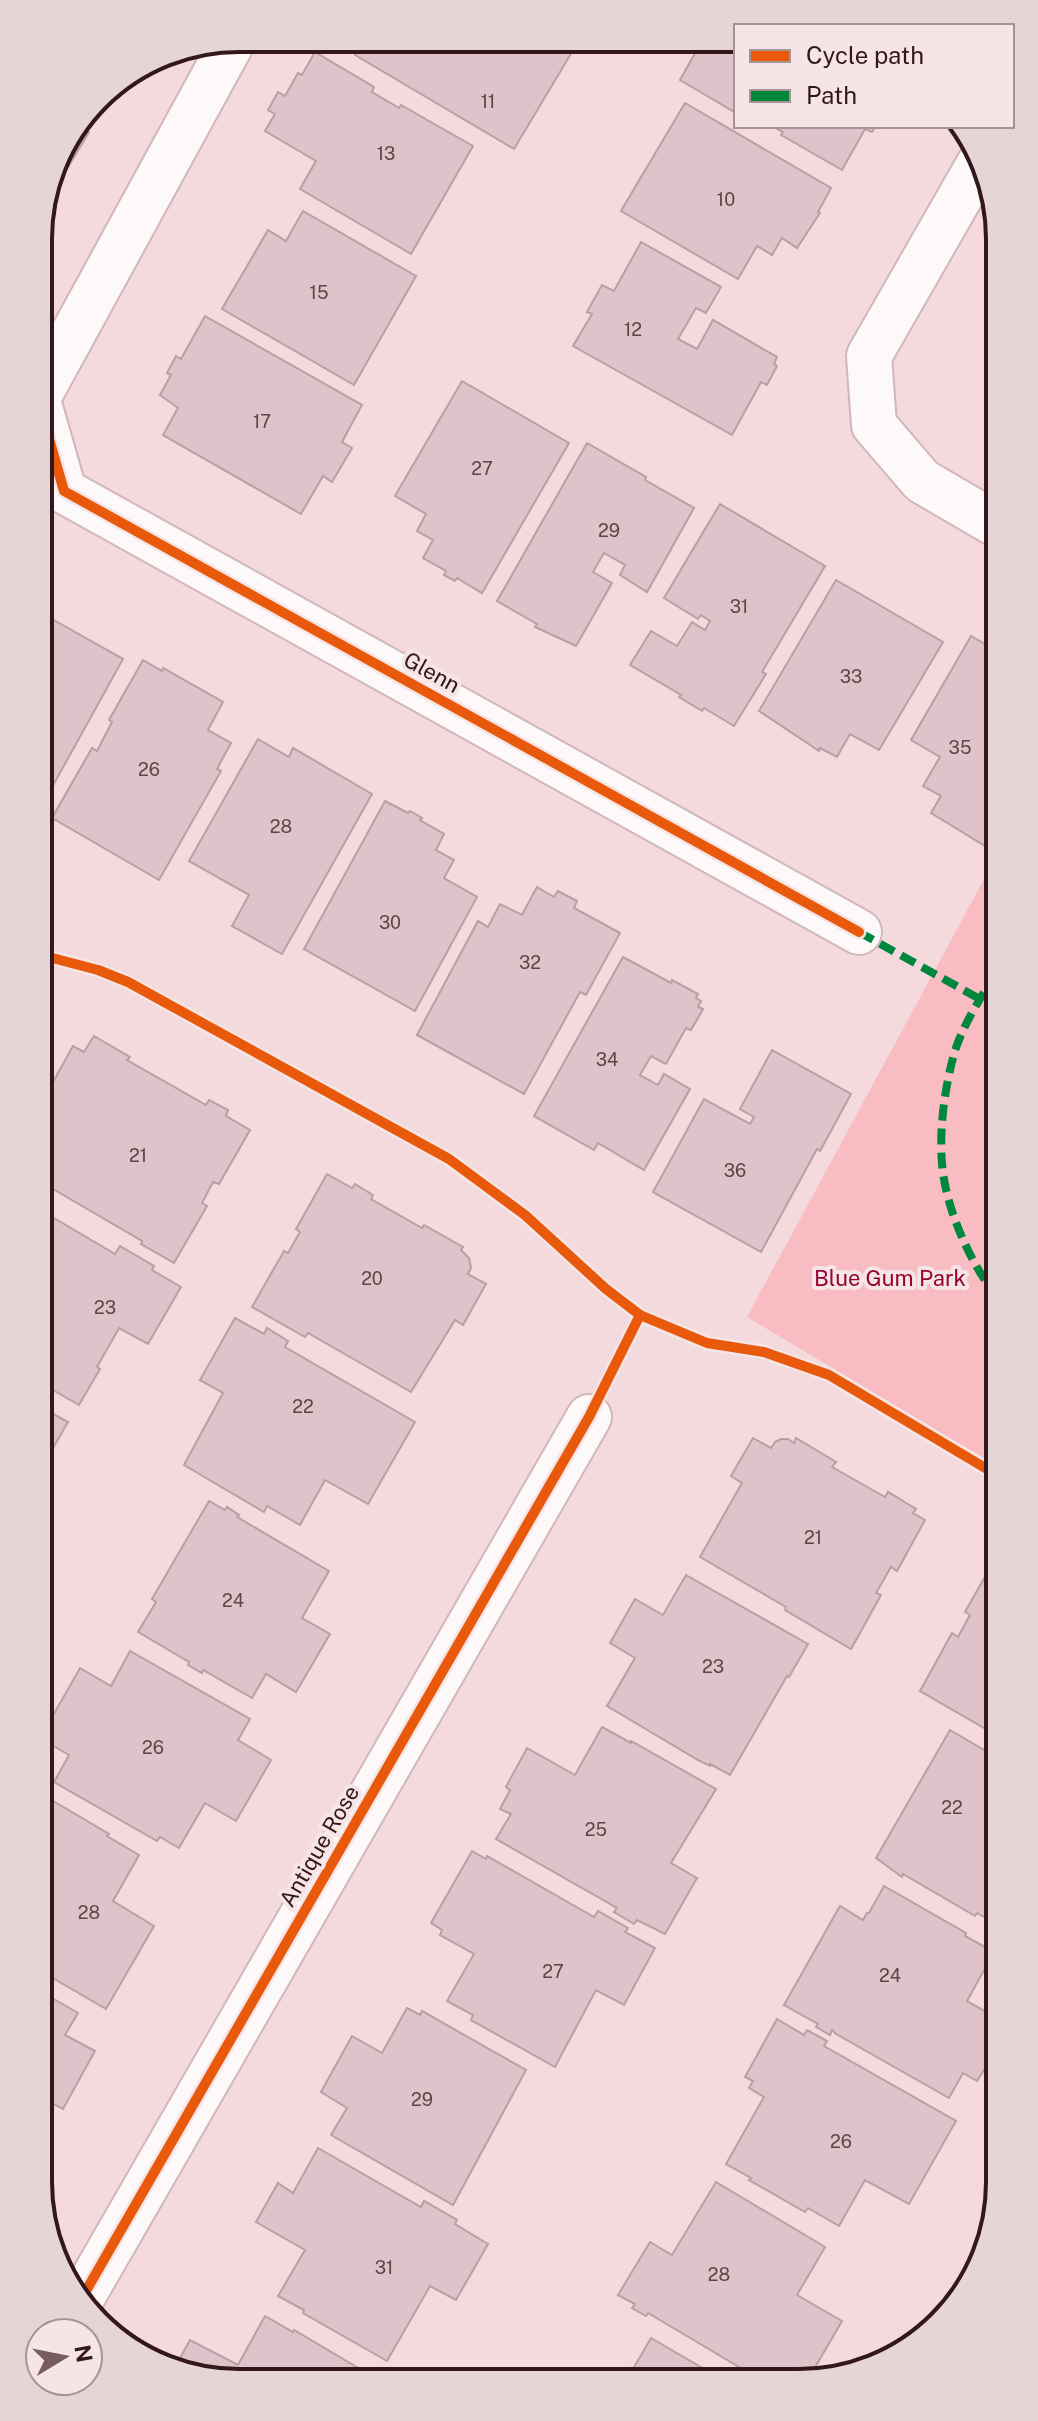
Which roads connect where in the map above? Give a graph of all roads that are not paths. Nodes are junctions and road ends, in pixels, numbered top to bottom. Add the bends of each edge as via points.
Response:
1 (227, 52) edge
2 (974, 173) edge
3 (52, 372) edge
4 (52, 449) edge
5 (986, 518) edge
6 (859, 932) dead end
7 (589, 1417) dead end
8 (86, 2290) edge

1 - 3 street
2 - 5 street via 869,356 874,425 922,481
4 - 6 street, Glenn via 64,491
7 - 8 street, Antique Rose

